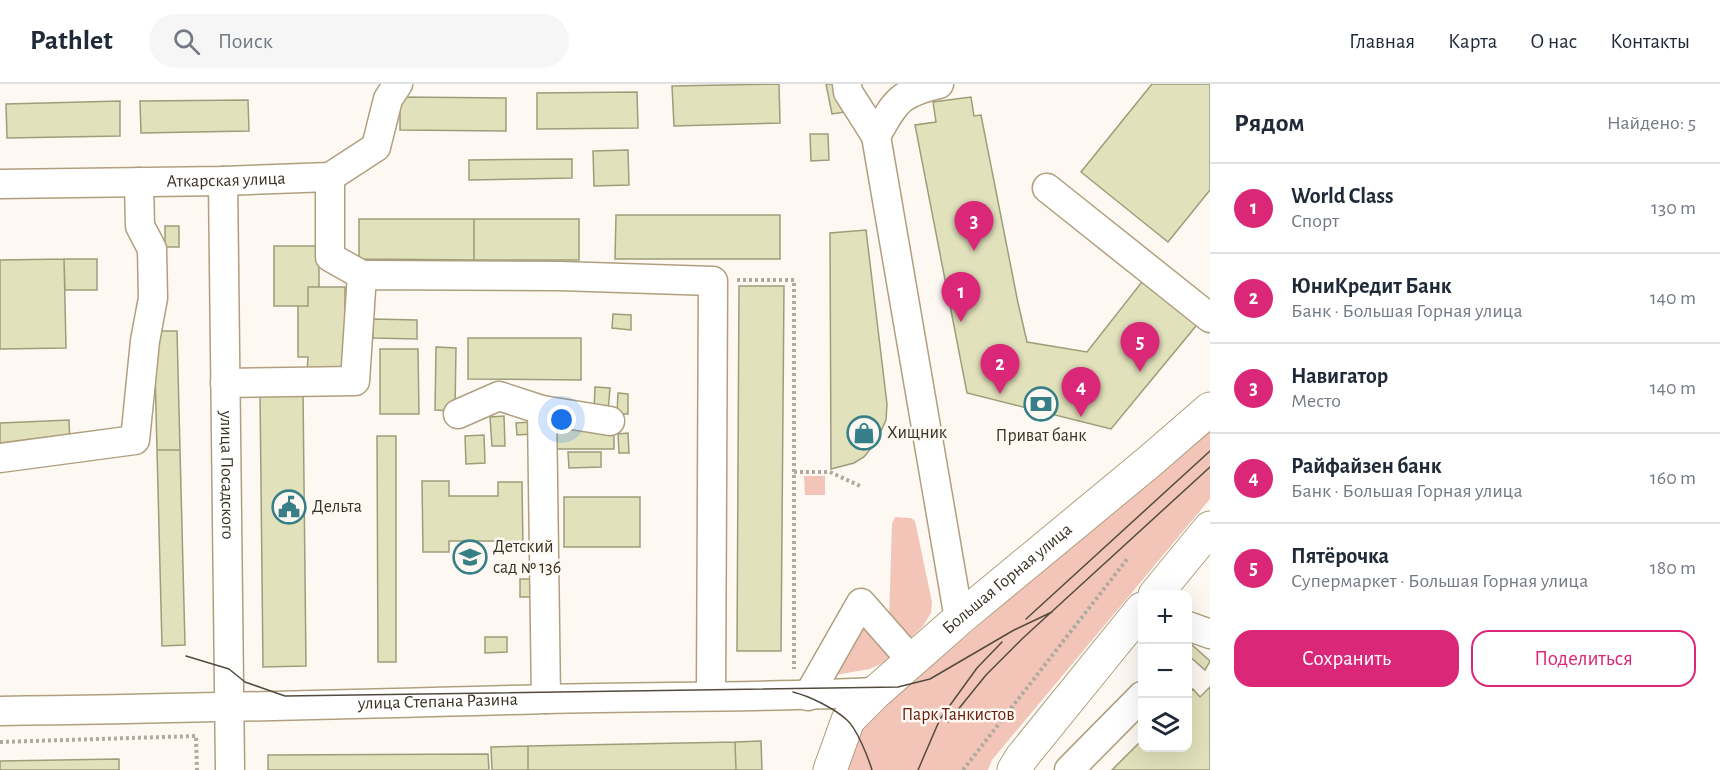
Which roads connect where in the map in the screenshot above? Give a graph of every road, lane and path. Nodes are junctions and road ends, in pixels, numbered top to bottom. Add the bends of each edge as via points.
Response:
1 (398, 84) edge
2 (847, 84) edge
3 (939, 84) edge
4 (876, 136) junction
5 (330, 177) junction
6 (223, 181) junction
7 (139, 182) junction
8 (0, 184) edge
9 (1047, 188) dead end
10 (362, 275) junction
11 (712, 280) junction
12 (1210, 318) edge
13 (225, 383) junction
14 (1210, 409) edge
15 (542, 410) junction
16 (458, 414) dead end
17 (610, 421) dead end
18 (0, 458) edge
19 (794, 472) junction
20 (860, 486) dead end
21 (1210, 528) edge
22 (1128, 558) dead end
23 (1158, 590) edge
24 (1138, 615) edge
25 (959, 619) junction
26 (1192, 627) edge
27 (1210, 634) edge
28 (912, 661) junction
29 (794, 670) dead end
30 (876, 692) junction
31 (711, 696) junction
32 (808, 696) junction
33 (1141, 698) edge
34 (546, 699) junction
35 (229, 707) junction
36 (0, 711) edge
37 (0, 742) edge
38 (197, 770) edge
39 (230, 770) edge
40 (830, 770) edge
41 (963, 770) edge
42 (1014, 770) edge
43 (1069, 770) edge

1 - 5 street via 388,99 376,147
2 - 4 street
3 - 4 street via 913,90 893,105
4 - 25 street
5 - 6 street, Аткарская улица
5 - 10 street via 330,257
6 - 7 street, Аткарская улица
6 - 13 street, улица Посадского
7 - 8 street, Аткарская улица
7 - 18 street via 140,226 152,249 153,298 135,440
9 - 12 street
10 - 11 street
10 - 13 street via 355,381
11 - 19 path via 794,280
11 - 31 street
13 - 35 street, улица Посадского
14 - 25 main road, Большая Горная улица
15 - 16 street via 499,396
15 - 17 street
15 - 34 street
19 - 20 path via 830,472
19 - 29 path
21 - 23 main road
22 - 41 path
24 - 42 main road
25 - 28 main road, Большая Горная улица
26 - 27 street
28 - 30 main road, Большая Горная улица
28 - 32 street via 861,603
30 - 32 street, улица Степана Разина
30 - 40 main road, Большая Горная улица via 848,720
31 - 32 street, улица Степана Разина
31 - 34 street, улица Степана Разина
33 - 43 street
34 - 35 street, улица Степана Разина
35 - 36 street, улица Степана Разина
35 - 39 street, улица Посадского
37 - 38 path via 196,736

